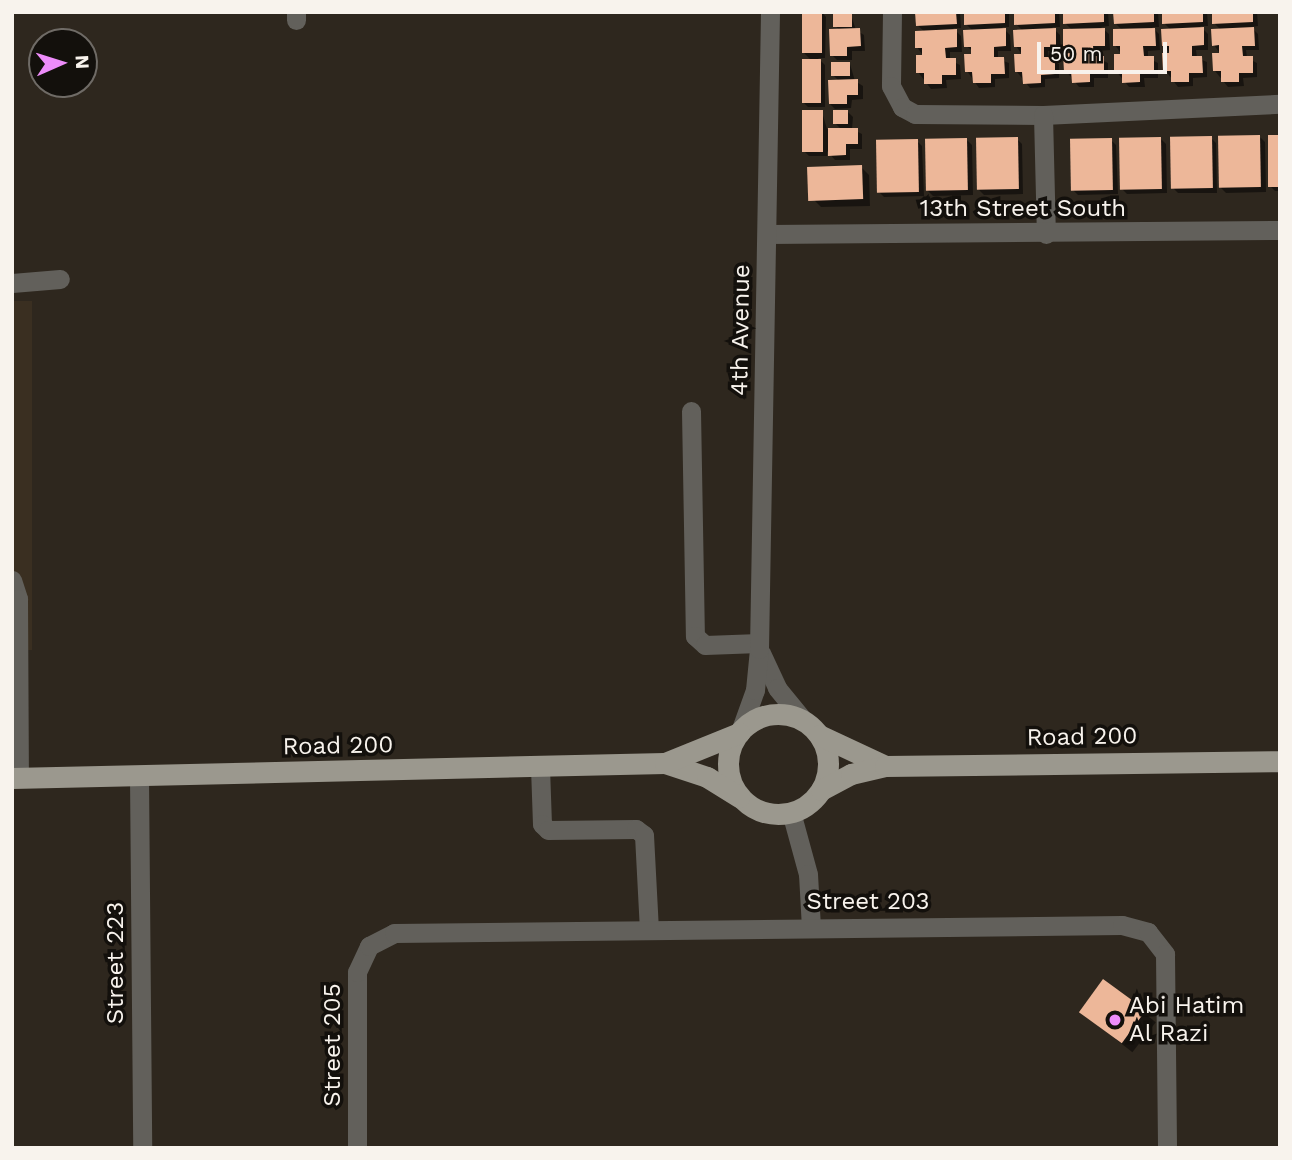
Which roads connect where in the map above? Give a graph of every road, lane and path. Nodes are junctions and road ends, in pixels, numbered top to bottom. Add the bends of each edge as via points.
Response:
1 (770, 12) edge
2 (892, 12) edge
3 (1280, 104) edge
4 (1043, 115) junction
5 (1280, 230) edge
6 (767, 234) junction
7 (1046, 234) junction
8 (60, 279) dead end
9 (12, 284) edge
10 (691, 411) dead end
11 (12, 580) edge
12 (759, 646) junction
13 (812, 728) junction
14 (740, 731) junction
15 (1280, 761) edge
16 (665, 763) junction
17 (885, 766) junction
18 (540, 767) junction
19 (139, 777) junction
20 (16, 778) edge
21 (821, 790) junction
22 (744, 801) junction
23 (791, 812) junction
24 (811, 927) junction
25 (649, 929) junction
26 (369, 946) joint
27 (142, 1148) edge
28 (357, 1148) edge
29 (1167, 1148) edge

1 - 6 street, 4th Avenue
2 - 4 street via 891,86 902,107 923,116
3 - 4 street
4 - 7 street
5 - 7 street, 13th Street South
6 - 7 street, 13th Street South
6 - 12 street, 4th Avenue
8 - 9 street
10 - 12 street via 695,636 705,645
11 - 20 street via 18,599
12 - 13 street, 4th Avenue via 777,688
12 - 14 street, 4th Avenue via 755,690
13 - 14 main road via 771,714
13 - 17 main road, Road 200
13 - 21 main road via 828,768
14 - 16 main road, Road 200
14 - 22 main road via 728,764 730,778
15 - 17 main road, Road 200
16 - 18 main road, Road 200
16 - 22 main road, Road 200 via 707,778
17 - 21 main road, Road 200 via 851,774
18 - 19 main road, Road 200
18 - 25 street via 544,828 636,830 644,835
19 - 20 main road, Road 200
19 - 27 street, Street 223
21 - 23 main road
22 - 23 main road via 766,813
23 - 24 street via 806,862
24 - 25 street, Street 203
24 - 29 street, Street 203 via 1122,925 1148,932 1159,942 1167,969
25 - 26 street, Street 203 via 407,931
26 - 28 street, Street 205 via 356,988

